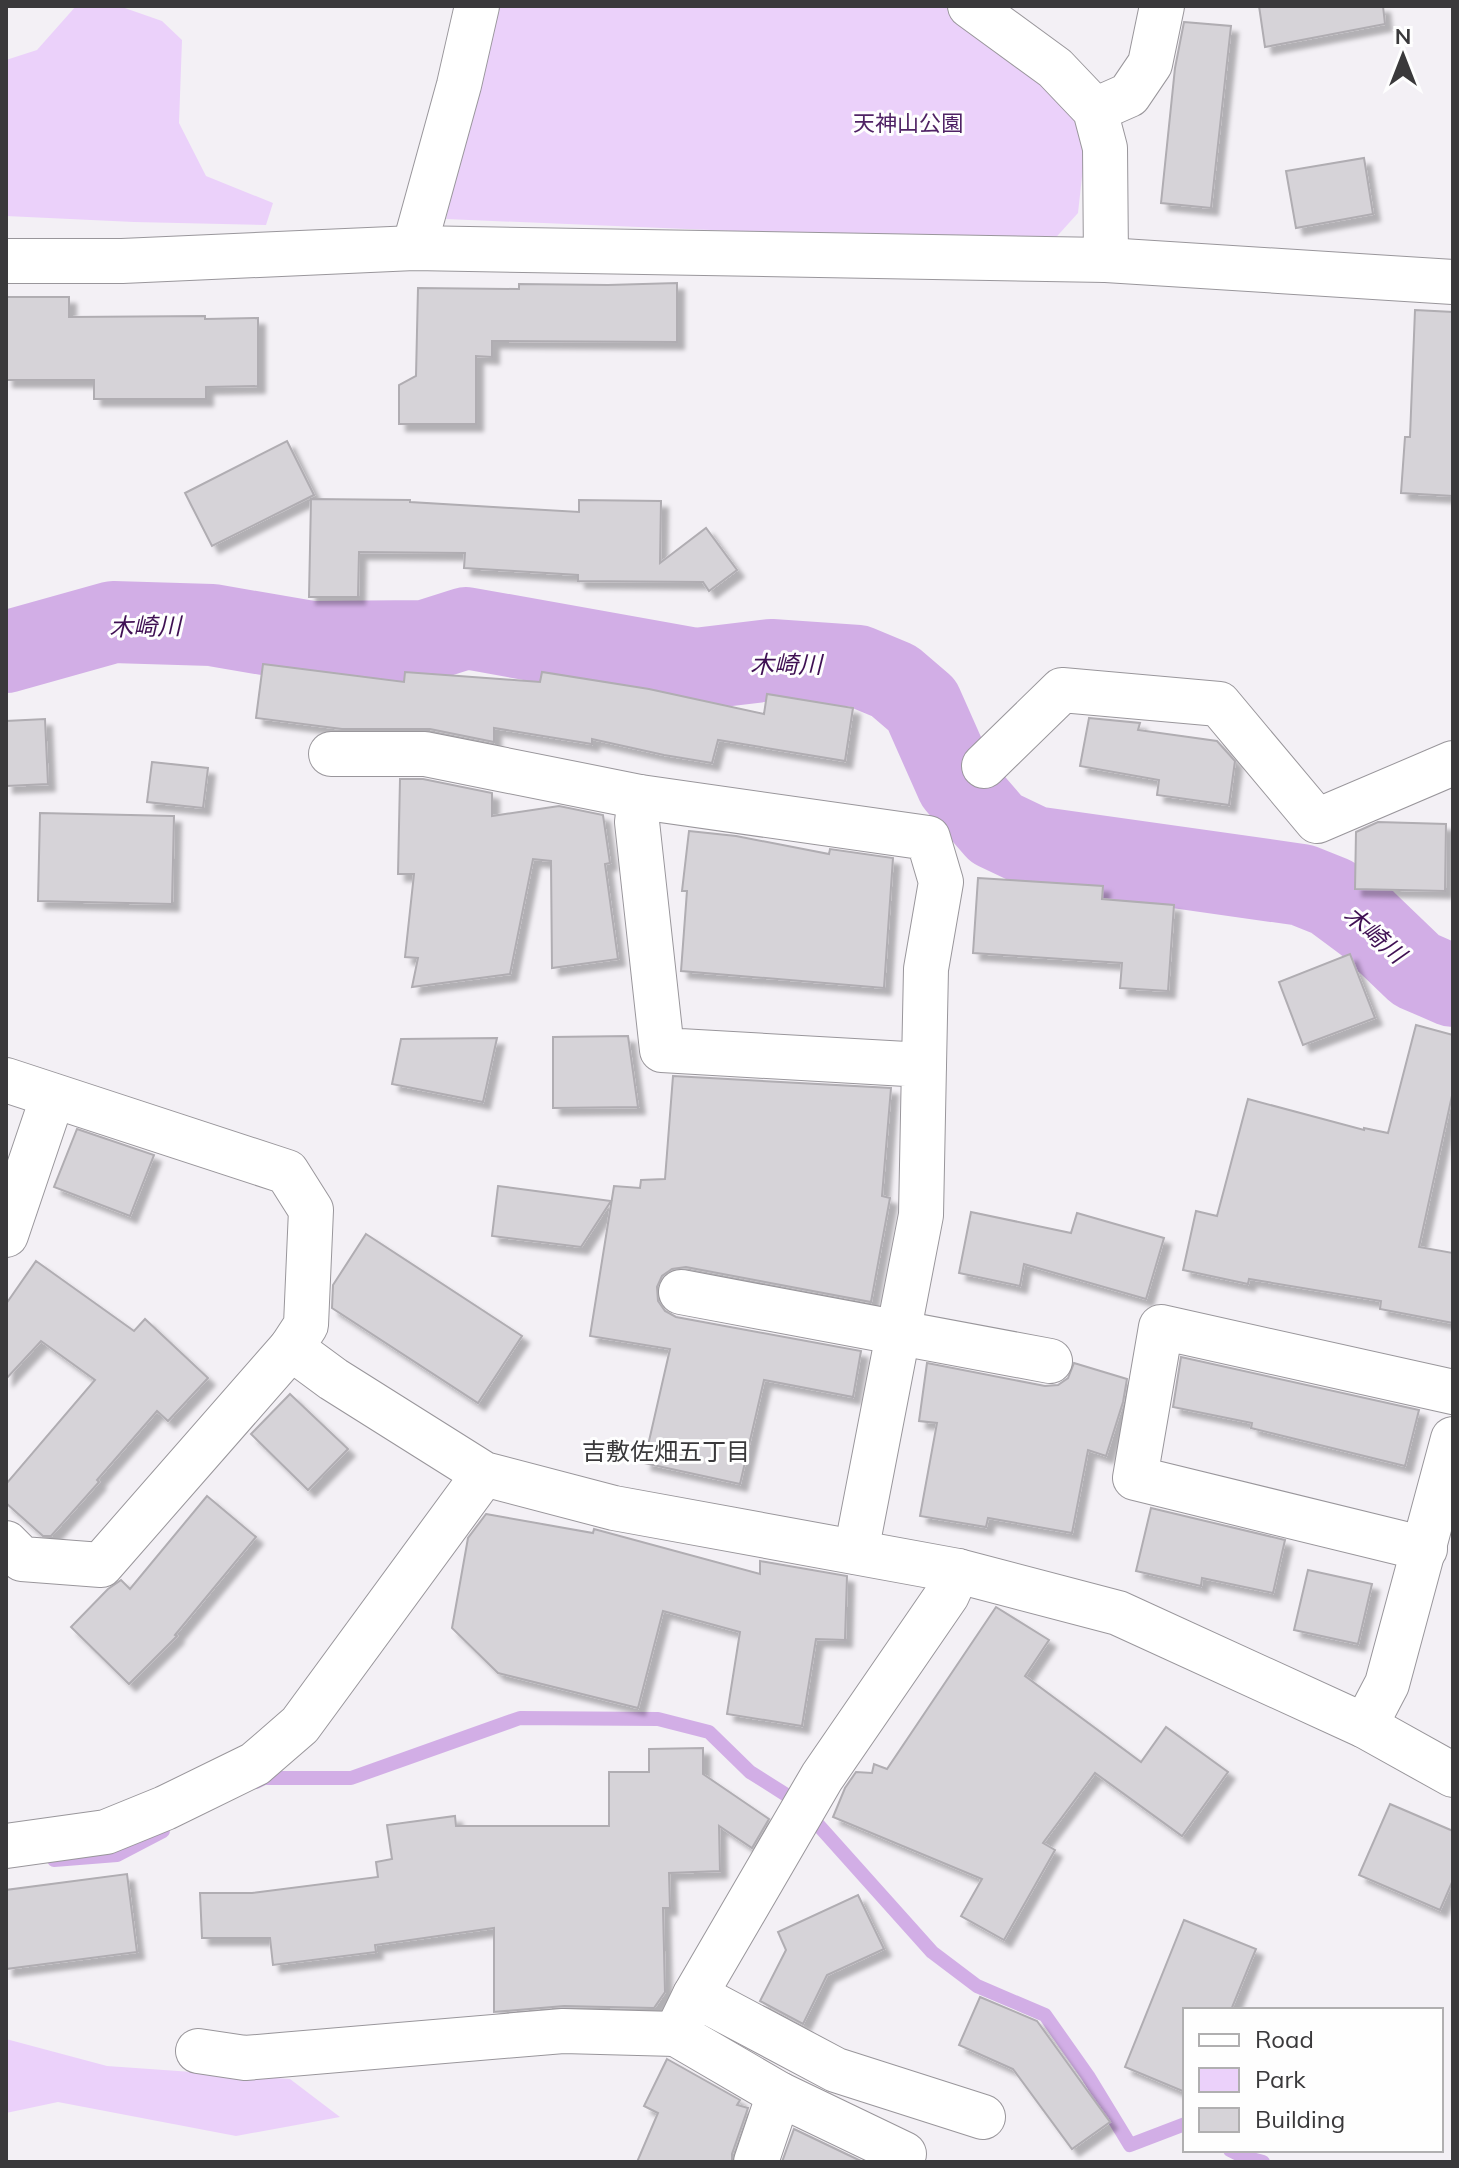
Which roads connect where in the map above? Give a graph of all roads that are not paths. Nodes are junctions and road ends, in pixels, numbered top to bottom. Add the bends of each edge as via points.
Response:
1 (477, 6) edge
2 (970, 6) edge
3 (1162, 6) edge
4 (1095, 110) junction
5 (414, 248) junction
6 (1106, 260) junction
7 (6, 261) edge
8 (1453, 282) edge
9 (331, 754) dead end
10 (1453, 763) edge
11 (984, 766) dead end
12 (640, 797) junction
13 (924, 1065) junction
14 (6, 1080) edge
15 (53, 1096) junction
16 (6, 1235) edge
17 (681, 1292) dead end
18 (899, 1332) junction
19 (291, 1348) junction
20 (1050, 1361) dead end
21 (1453, 1392) edge
22 (1453, 1439) edge
23 (484, 1474) junction
24 (6, 1543) edge
25 (1425, 1549) junction
26 (856, 1552) junction
27 (958, 1571) junction
28 (1365, 1726) junction
29 (1453, 1775) edge
30 (6, 1846) edge
31 (695, 1995) junction
32 (676, 2034) junction
33 (198, 2051) dead end
34 (779, 2094) junction
35 (983, 2117) dead end
36 (756, 2162) edge
37 (901, 2162) edge

1 - 5 street
2 - 4 street via 1055,68
3 - 4 street via 1150,64 1129,95
4 - 6 street via 1105,148
5 - 6 street
5 - 7 street
6 - 8 street
9 - 12 street via 425,754
10 - 11 street via 1317,821 1219,704 1062,690
12 - 13 street via 637,822 662,1050
12 - 13 street via 928,838 941,882 926,969
13 - 18 street via 921,1215
14 - 15 street
15 - 16 street
15 - 19 street via 287,1172 311,1210 306,1325
17 - 18 street
18 - 20 street
18 - 26 street
19 - 23 street
19 - 24 street via 101,1565 22,1559
21 - 25 street via 1161,1327 1135,1478
22 - 25 street
23 - 26 street via 614,1508
23 - 30 street via 300,1725 255,1764 106,1832
25 - 28 street via 1387,1684
26 - 27 street
27 - 28 street via 1118,1613
27 - 31 street via 947,1595 822,1777
28 - 29 street
31 - 32 street
31 - 35 street via 836,2070
32 - 33 street via 563,2031 245,2058
32 - 34 street
34 - 36 street
34 - 37 street via 904,2154

